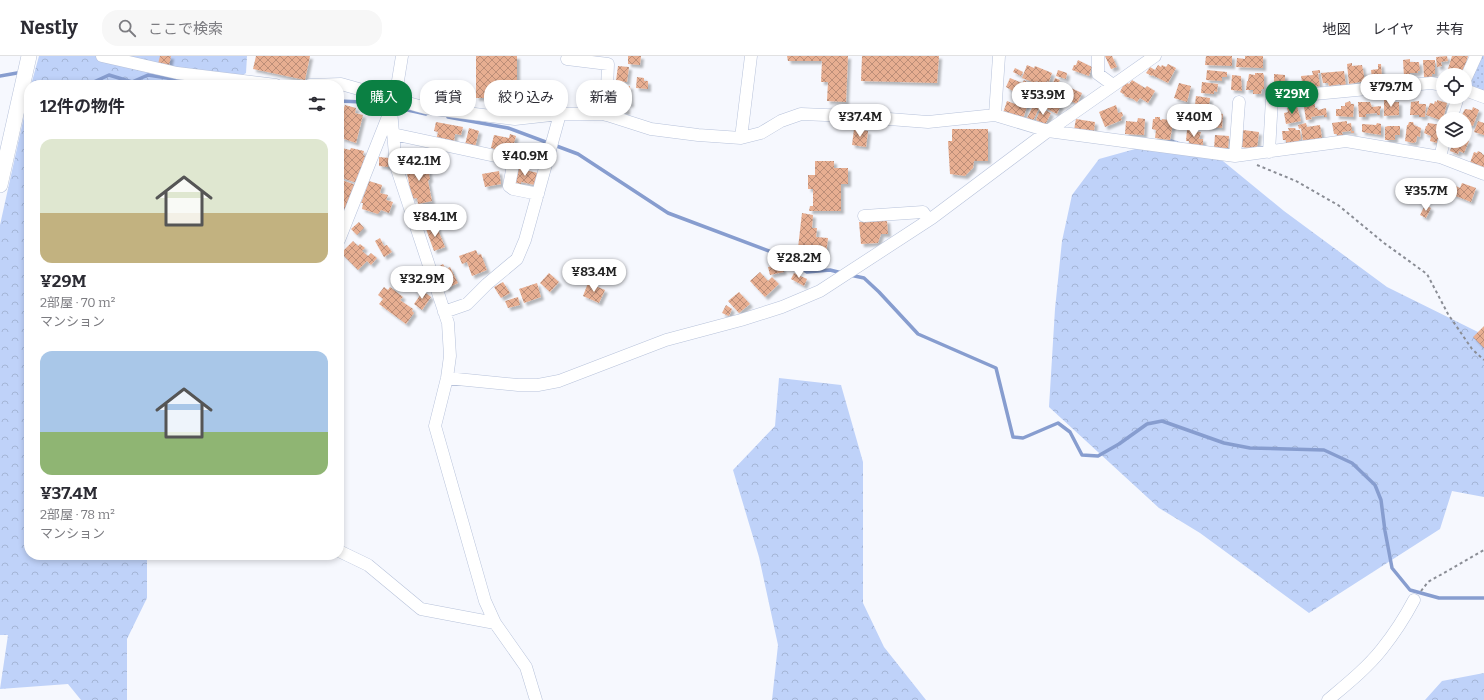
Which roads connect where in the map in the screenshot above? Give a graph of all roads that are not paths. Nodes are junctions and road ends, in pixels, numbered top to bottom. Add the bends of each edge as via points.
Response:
1 (30, 56) edge
2 (102, 56) edge
3 (402, 56) edge
4 (751, 56) edge
5 (999, 56) edge
6 (1098, 56) edge
7 (1155, 56) edge
8 (1476, 56) edge
9 (567, 59) dead end
10 (151, 62) edge
11 (1470, 68) edge
12 (24, 80) edge
13 (235, 80) edge
14 (398, 80) edge
15 (607, 80) edge
16 (24, 82) edge
17 (1436, 84) edge
18 (344, 85) edge
19 (1113, 85) junction
20 (356, 90) edge
21 (1472, 93) edge
22 (1484, 97) edge
23 (1239, 102) dead end
24 (412, 107) edge
25 (484, 115) edge
26 (995, 115) junction
27 (389, 116) edge
28 (393, 116) edge
29 (491, 116) edge
30 (542, 116) edge
31 (559, 116) edge
32 (609, 116) edge
33 (1048, 131) junction
34 (393, 134) junction
35 (741, 138) junction
36 (1442, 148) edge
37 (1270, 152) junction
38 (1236, 156) junction
39 (1440, 156) junction
40 (1484, 174) edge
41 (0, 185) edge
42 (538, 194) junction
43 (864, 216) dead end
44 (929, 220) junction
45 (344, 228) edge
46 (444, 312) junction
47 (447, 378) junction
48 (344, 553) edge
49 (1414, 600) dead end
50 (495, 623) junction
51 (536, 700) edge
52 (1328, 700) edge

1 - 12 main road
2 - 10 street
3 - 14 street
4 - 35 street
5 - 26 street
6 - 19 street via 1098,74
7 - 19 street
8 - 11 street
9 - 15 street via 608,64
10 - 13 street via 177,73
16 - 41 main road
17 - 37 street via 1272,98
18 - 20 street
19 - 33 street
21 - 22 street
23 - 38 street
24 - 25 street
26 - 33 street
26 - 35 street via 928,122 801,114 781,121 762,133
27 - 45 street
28 - 34 street
29 - 30 street via 515,119
31 - 42 street
32 - 35 street via 652,129 698,136
33 - 38 street
33 - 44 street
34 - 42 street via 514,160 509,186
34 - 46 street via 396,166
36 - 39 street
37 - 38 street
37 - 39 street via 1346,141
39 - 40 street
42 - 46 street via 517,259 467,304
43 - 44 street via 923,212
44 - 47 street via 820,291 768,311 666,340 559,381 518,385
46 - 47 street via 448,323 450,356
47 - 50 street via 435,426 485,602
48 - 50 street via 368,565 421,609
49 - 52 street via 1382,649
50 - 51 street via 526,667

